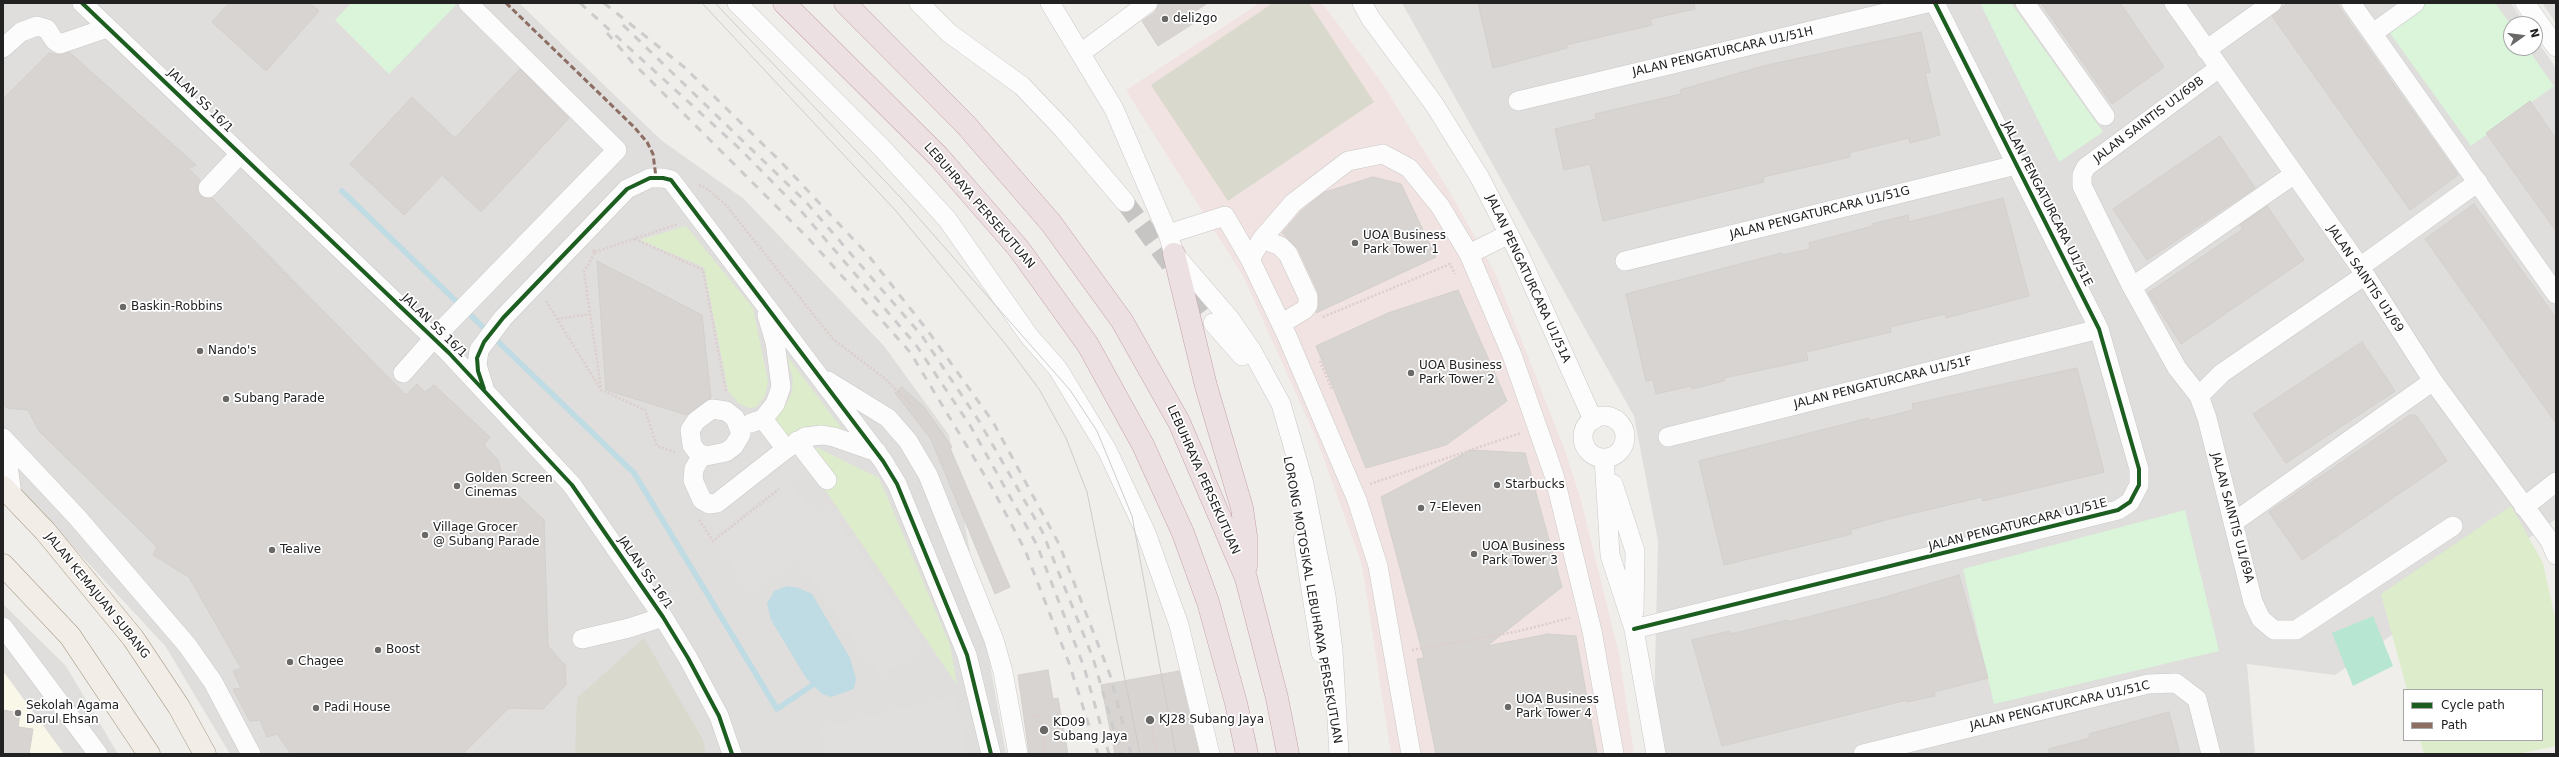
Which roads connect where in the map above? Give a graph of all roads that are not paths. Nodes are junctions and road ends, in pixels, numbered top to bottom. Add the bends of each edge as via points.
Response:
1 (82, 3) edge
2 (468, 3) edge
3 (737, 3) edge
4 (784, 3) edge
5 (845, 3) edge
6 (865, 3) edge
7 (919, 3) edge
8 (1050, 3) edge
9 (1148, 3) edge
10 (1362, 3) edge
11 (1927, 3) edge
12 (1934, 3) edge
13 (2025, 3) edge
14 (2174, 3) edge
15 (2272, 3) edge
16 (2352, 3) edge
17 (2415, 3) edge
18 (2525, 3) edge
19 (107, 28) junction
20 (2373, 33) junction
21 (879, 36) junction
22 (2556, 47) edge
23 (3, 48) edge
24 (2206, 50) junction
25 (1081, 53) junction
26 (2219, 68) junction
27 (1518, 101) dead end
28 (2105, 116) dead end
29 (240, 154) junction
30 (2016, 165) junction
31 (2294, 175) junction
32 (2082, 176) joint
33 (2478, 182) junction
34 (208, 188) dead end
35 (1125, 202) tunnel mouth
36 (1509, 234) junction
37 (1262, 239) junction
38 (1171, 244) junction
39 (1469, 254) junction
40 (1250, 259) junction
41 (1624, 262) dead end
42 (2362, 271) junction
43 (2132, 287) junction
44 (2556, 294) edge
45 (764, 306) junction
46 (1213, 323) tunnel mouth
47 (1281, 324) junction
48 (2099, 329) junction
49 (434, 338) junction
50 (403, 374) dead end
51 (820, 377) junction
52 (2432, 381) junction
53 (487, 395) junction
54 (2199, 396) junction
55 (763, 419) junction
56 (1593, 420) junction
57 (741, 429) junction
58 (1668, 437) dead end
59 (4, 440) edge
60 (791, 445) junction
61 (877, 452) junction
62 (702, 455) junction
63 (1604, 458) junction
64 (827, 480) dead end
65 (2556, 482) edge
66 (7, 491) edge
67 (2524, 507) junction
68 (2234, 522) junction
69 (2453, 526) dead end
70 (2556, 555) edge
71 (3, 565) edge
72 (1246, 578) junction
73 (663, 617) junction
74 (3, 626) edge
75 (1634, 629) junction
76 (582, 638) dead end
77 (98, 754) edge
78 (149, 754) edge
79 (205, 754) edge
80 (252, 754) edge
81 (732, 754) edge
82 (991, 754) edge
83 (1018, 754) edge
84 (1210, 754) edge
85 (1247, 754) edge
86 (1288, 754) edge
87 (1339, 754) edge
88 (1411, 754) edge
89 (1614, 754) edge
90 (1656, 754) edge
91 (1863, 754) edge
92 (2211, 754) edge

1 - 19 street, JALAN SS 16/1
2 - 49 street via 617,150
3 - 84 street via 881,147 947,219 1029,336 1058,369 1107,450 1146,533 1180,625
4 - 85 highway, LEBUHRAYA PERSEKUTUAN via 939,157 1018,249 1088,345 1142,445 1183,533 1208,602 1236,703
5 - 21 highway, LEBUHRAYA PERSEKUTUAN
6 - 21 highway
7 - 35 street via 949,33 1022,86
8 - 25 street
9 - 25 street
10 - 36 street, JALAN PENGATURCARA U1/51A via 1370,19 1438,111 1480,178
11 - 27 street, JALAN PENGATURCARA U1/51H
12 - 30 street, JALAN PENGATURCARA U1/51E
13 - 28 street
14 - 24 street, JALAN SAINTIS U1/69
15 - 24 street
16 - 20 street
17 - 20 street
18 - 22 street
19 - 23 street via 60,44 47,29 37,26 21,32
19 - 29 street, JALAN SS 16/1
20 - 33 street
21 - 72 highway, LEBUHRAYA PERSEKUTUAN via 966,125 1051,223 1122,322 1179,422
24 - 26 street, JALAN SAINTIS U1/69
25 - 38 street via 1114,109
26 - 31 street, JALAN SAINTIS U1/69
26 - 32 street, JALAN SAINTIS U1/69B via 2086,167
29 - 34 street
29 - 49 street, JALAN SS 16/1
30 - 41 street, JALAN PENGATURCARA U1/51G
30 - 48 street, JALAN PENGATURCARA U1/51E
31 - 42 street, JALAN SAINTIS U1/69
31 - 43 street
32 - 43 street, JALAN SAINTIS U1/69A via 2082,186
33 - 42 street
33 - 44 street
36 - 39 street
36 - 56 street, JALAN PENGATURCARA U1/51A
37 - 39 street via 1292,203 1348,161 1383,154 1409,168 1428,190
37 - 40 street
37 - 47 street via 1280,246 1288,254 1308,297 1308,305 1304,310
38 - 40 street via 1225,216
38 - 72 highway via 1206,386 1242,508 1246,536
38 - 87 street via 1252,350 1281,404 1304,484 1326,596 1333,650
39 - 89 street via 1512,356 1554,475 1588,614
40 - 47 street
42 - 52 street, JALAN SAINTIS U1/69
42 - 54 street via 2222,374
43 - 54 street, JALAN SAINTIS U1/69A via 2178,368
45 - 51 street
45 - 53 street via 676,187 667,179 650,178 632,185 503,318 479,350 477,365
45 - 55 street via 775,342 781,387 775,404
46 - 87 street, LORONG MOTOSIKAL LEBUHRAYA PERSEKUTUAN via 1237,348 1254,374 1273,412 1286,450 1302,530
47 - 88 street via 1357,500 1378,566
48 - 58 street, JALAN PENGATURCARA U1/51F
48 - 75 street, JALAN PENGATURCARA U1/51E via 2139,469 2139,485 2130,502 2118,510
49 - 50 street
49 - 53 street, JALAN SS 16/1
51 - 61 street
51 - 83 street via 888,418 908,440 928,476 994,640 1003,672
52 - 67 street, JALAN SAINTIS U1/69
52 - 68 street
53 - 73 street, JALAN SS 16/1 via 572,485
54 - 68 street, JALAN SAINTIS U1/69A
55 - 57 street
55 - 60 street
56 - 63 street via 1585,430 1584,443 1592,453
56 - 63 street via 1605,416 1612,417 1623,427 1622,448
57 - 62 street via 740,438 729,450 712,456
57 - 62 street via 735,418 726,411 719,409 706,412 690,430 692,445
59 - 66 street
59 - 80 street via 77,517 187,645 213,682
60 - 61 street via 822,435
60 - 62 street via 717,503 709,504 702,500 693,480 694,469
60 - 64 street
61 - 82 street via 897,484 967,655
63 - 75 street via 1610,555
65 - 67 street
66 - 79 main road, JALAN KEMAJUAN SUBANG via 45,531 133,638 180,707
67 - 70 street, JALAN SAINTIS U1/69 via 2550,541
68 - 69 street, JALAN SAINTIS U1/69A via 2253,602 2261,619 2274,630 2296,630
71 - 78 main road via 70,636
72 - 86 highway, LEBUHRAYA PERSEKUTUAN via 1277,698
73 - 76 street via 629,628
73 - 81 street, JALAN SS 16/1 via 720,716
74 - 77 street
75 - 90 street
91 - 92 street, JALAN PENGATURCARA U1/51C via 2148,684 2176,683 2198,699

